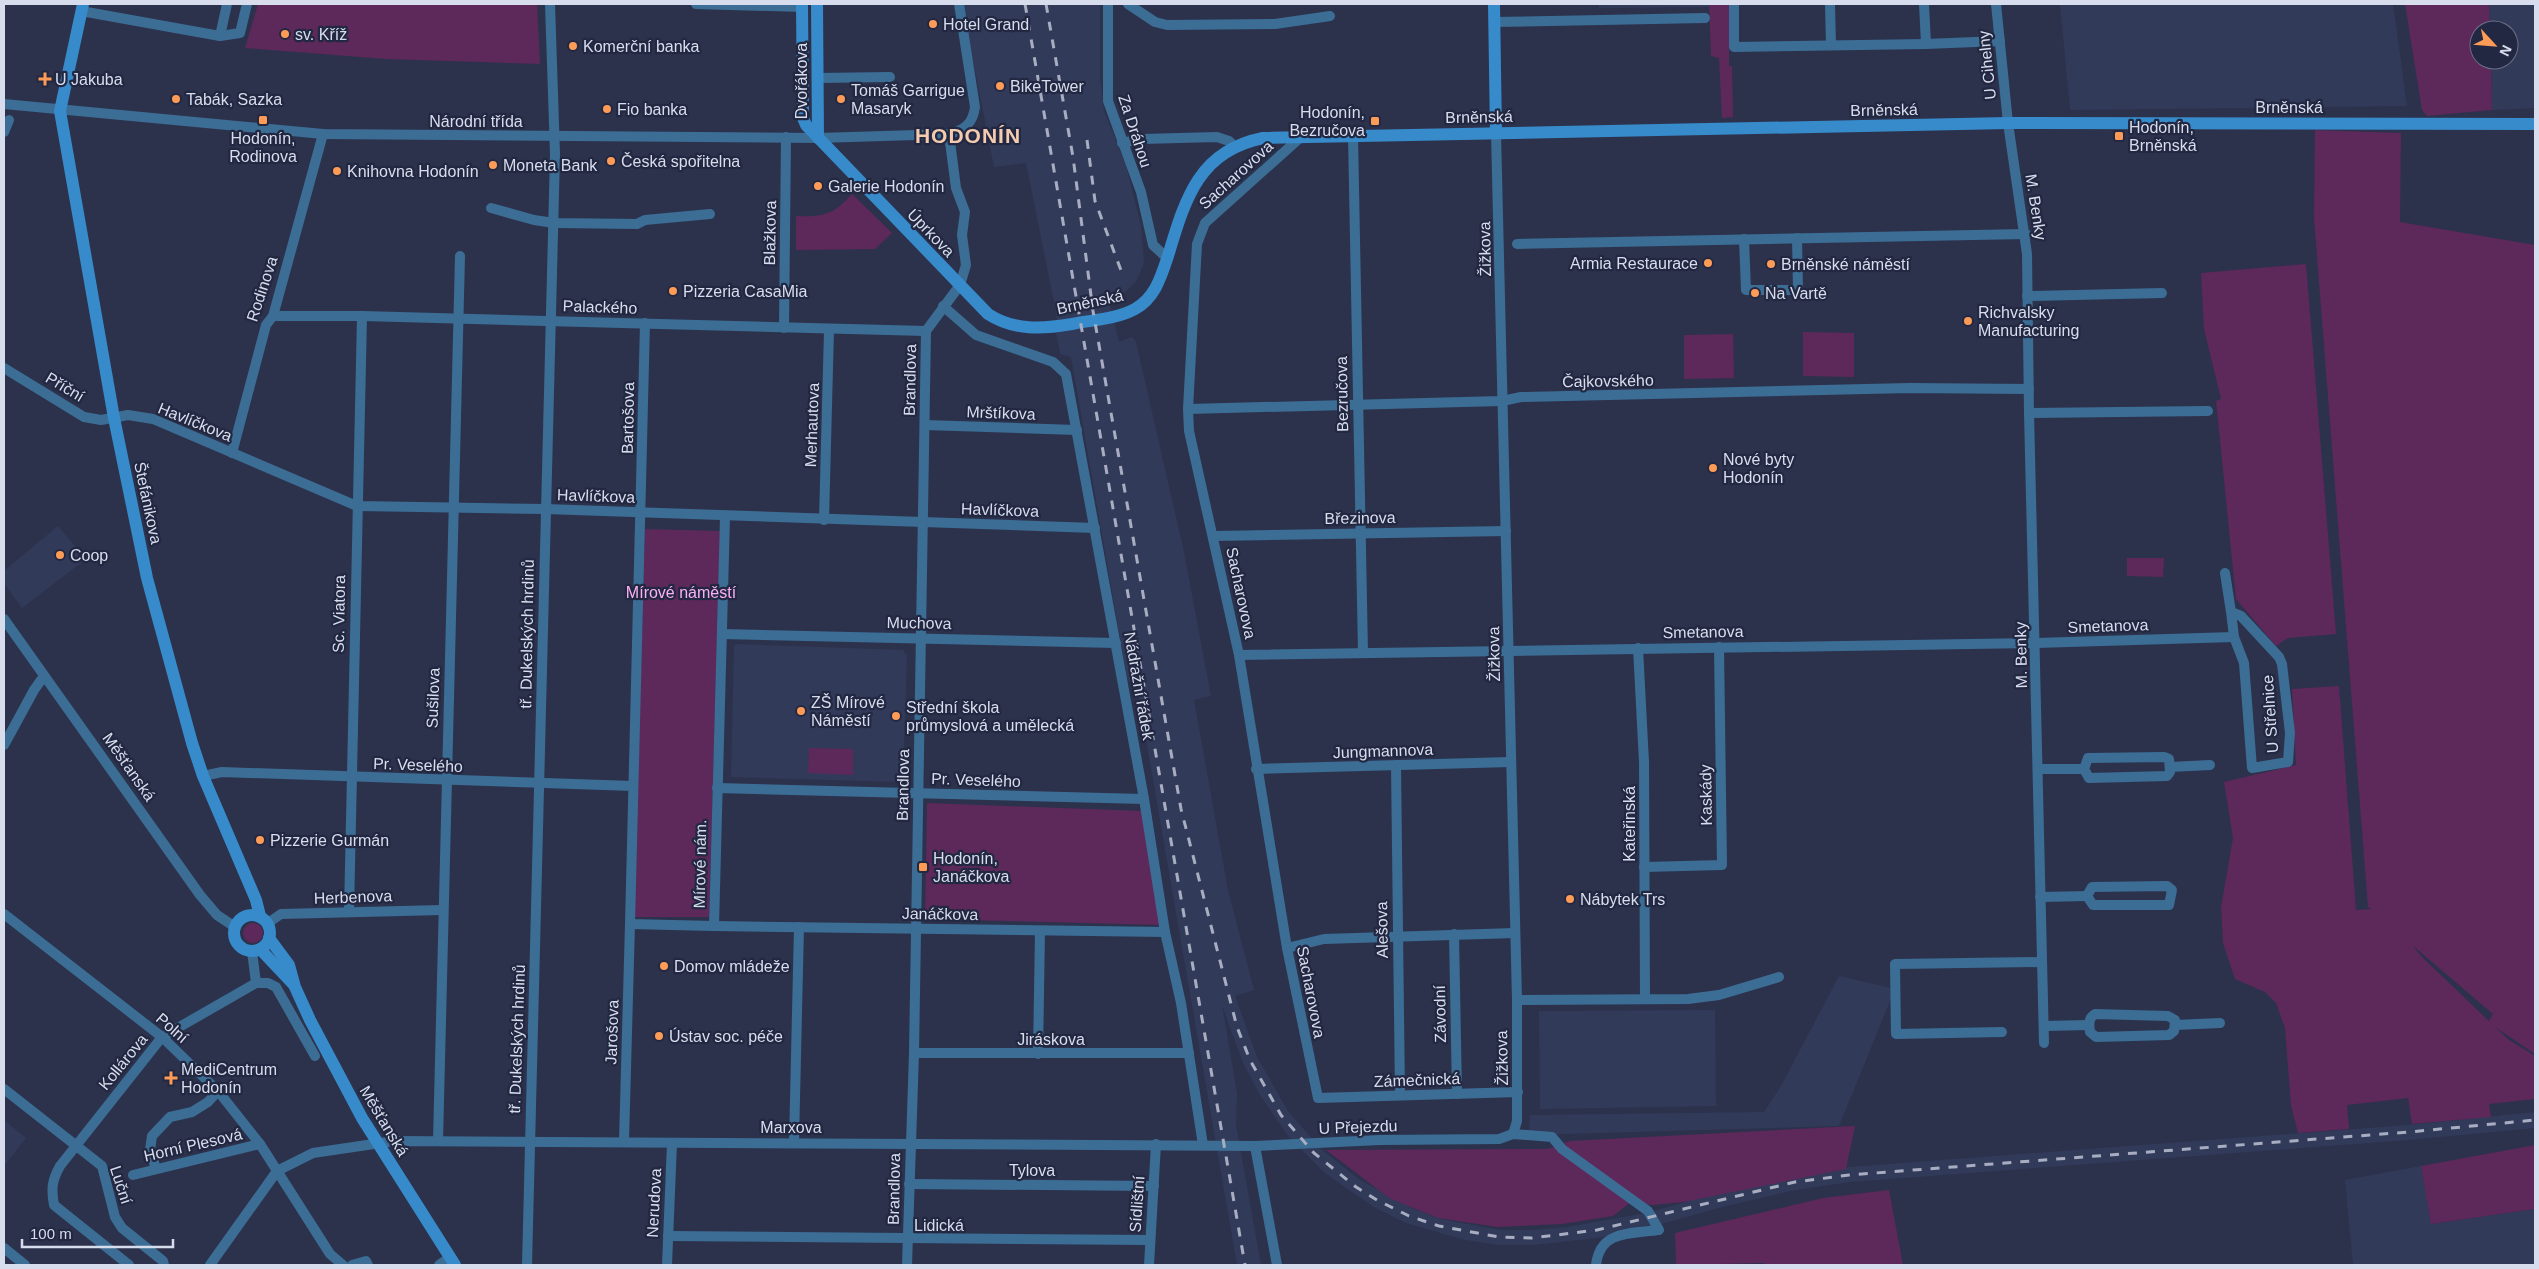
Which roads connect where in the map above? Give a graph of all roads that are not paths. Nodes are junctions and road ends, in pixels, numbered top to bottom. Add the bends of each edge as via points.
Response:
1 (226, 4) edge
2 (247, 4) edge
3 (550, 4) edge
4 (696, 4) edge
5 (817, 4) edge
6 (959, 4) edge
7 (1108, 4) edge
8 (1128, 4) edge
9 (1494, 4) edge
10 (1734, 4) edge
11 (1830, 4) edge
12 (1924, 4) edge
13 (1996, 4) edge
14 (802, 5) edge
15 (82, 8) edge
16 (1330, 16) dead end
17 (1705, 18) dead end
18 (1494, 22) junction
19 (220, 36) junction
20 (2000, 41) junction
21 (1926, 44) junction
22 (1831, 45) junction
23 (890, 77) dead end
24 (818, 78) junction
25 (4, 104) edge
26 (60, 111) junction
27 (9, 120) dead end
28 (2008, 123) junction
29 (2535, 124) edge
30 (4, 132) edge
31 (324, 134) junction
32 (949, 134) junction
33 (1496, 134) junction
34 (1353, 135) junction
35 (555, 136) junction
36 (1302, 136) junction
37 (786, 137) junction
38 (818, 138) junction
39 (1122, 143) junction
40 (1235, 147) junction
41 (491, 208) dead end
42 (710, 214) dead end
43 (554, 223) junction
44 (2026, 234) junction
45 (1797, 238) junction
46 (1744, 239) junction
47 (1517, 244) dead end
48 (460, 256) dead end
49 (1167, 258) junction
50 (960, 285) junction
51 (2162, 293) dead end
52 (2027, 296) junction
53 (943, 306) junction
54 (273, 316) junction
55 (362, 316) junction
56 (457, 319) junction
57 (551, 321) junction
58 (645, 323) junction
59 (784, 328) junction
60 (829, 330) junction
61 (926, 331) junction
62 (4, 368) edge
63 (2029, 389) junction
64 (1502, 401) junction
65 (1357, 406) junction
66 (1188, 409) junction
67 (2208, 411) dead end
68 (2029, 413) junction
69 (114, 418) junction
70 (925, 426) junction
71 (1077, 430) junction
72 (232, 453) junction
73 (357, 506) junction
74 (453, 508) junction
75 (544, 509) junction
76 (641, 513) junction
77 (725, 517) junction
78 (824, 520) junction
79 (923, 523) junction
80 (1095, 528) junction
81 (1506, 531) junction
82 (1360, 533) junction
83 (1214, 536) junction
84 (2225, 573) dead end
85 (2231, 612) junction
86 (4, 619) edge
87 (722, 634) junction
88 (921, 637) junction
89 (2234, 637) junction
90 (1116, 643) junction
91 (2036, 643) junction
92 (1719, 647) junction
93 (1638, 648) junction
94 (1509, 650) junction
95 (1363, 653) junction
96 (1239, 655) junction
97 (44, 676) junction
98 (4, 745) edge
99 (1511, 762) junction
100 (1396, 765) junction
101 (2210, 765) dead end
102 (2170, 766) junction
103 (1256, 769) junction
104 (2038, 769) junction
105 (2084, 769) junction
106 (203, 776) junction
107 (350, 778) junction
108 (445, 781) junction
109 (539, 784) junction
110 (633, 786) junction
111 (717, 788) junction
112 (918, 793) junction
113 (1144, 799) junction
114 (1644, 867) junction
115 (2087, 896) junction
116 (2040, 897) junction
117 (442, 910) junction
118 (349, 912) junction
119 (4, 914) edge
120 (258, 918) junction
121 (630, 924) junction
122 (714, 926) junction
123 (235, 927) junction
124 (799, 927) junction
125 (915, 928) junction
126 (1040, 930) junction
127 (1165, 932) junction
128 (1515, 933) junction
129 (1454, 934) junction
130 (1396, 935) junction
131 (269, 938) junction
132 (1287, 948) junction
133 (256, 950) junction
134 (2042, 962) junction
135 (1779, 977) dead end
136 (256, 982) junction
137 (295, 987) junction
138 (1645, 999) junction
139 (1517, 1000) junction
140 (2220, 1023) dead end
141 (2089, 1025) junction
142 (2175, 1025) junction
143 (2044, 1026) junction
144 (2002, 1032) dead end
145 (162, 1038) junction
146 (2044, 1043) dead end
147 (914, 1053) junction
148 (1190, 1053) junction
149 (1038, 1054) junction
150 (316, 1056) dead end
151 (4, 1089) edge
152 (218, 1091) junction
153 (1518, 1092) junction
154 (1457, 1094) junction
155 (1400, 1095) junction
156 (1318, 1098) joint
157 (1513, 1134) junction
158 (438, 1141) junction
159 (624, 1141) junction
160 (529, 1142) junction
161 (794, 1142) junction
162 (672, 1143) junction
163 (260, 1144) junction
164 (910, 1144) junction
165 (1156, 1144) junction
166 (76, 1145) junction
167 (378, 1145) junction
168 (1203, 1145) junction
169 (1255, 1146) junction
170 (156, 1170) junction
171 (277, 1171) junction
172 (133, 1174) dead end
173 (909, 1184) junction
174 (1154, 1186) junction
175 (668, 1236) junction
176 (907, 1240) junction
177 (1149, 1240) junction
178 (4, 1248) edge
179 (453, 1261) edge
180 (367, 1263) edge
181 (25, 1265) edge
182 (129, 1265) edge
183 (164, 1265) edge
184 (210, 1265) edge
185 (343, 1265) edge
186 (352, 1265) edge
187 (439, 1265) edge
188 (527, 1265) edge
189 (667, 1265) edge
190 (907, 1265) edge
191 (1149, 1265) edge
192 (1277, 1265) edge
193 (1596, 1265) edge

1 - 19 street
2 - 19 street via 240,34
3 - 35 street, tř. Dukelských hrdinů
4 - 14 street
5 - 24 main road, Dvořákova
6 - 32 street via 976,106 972,121 958,132
7 - 39 street, Za Dráhou via 1106,88
8 - 16 street via 1155,22 1167,25 1275,24
9 - 18 main road
10 - 22 street via 1734,46
11 - 22 street
12 - 21 street
13 - 20 street, U Cihelny
14 - 38 main road, Dvořákova via 803,118
15 - 19 street
15 - 26 main road
17 - 18 street
18 - 33 main road
20 - 21 street
20 - 28 street, U Cihelny
21 - 22 street
23 - 24 street
24 - 38 main road, Dvořákova
25 - 26 street, Národní třída
26 - 31 street, Národní třída
26 - 69 main road, Štefánikova
27 - 30 street
28 - 29 main road, Brněnská
28 - 33 main road, Brněnská
28 - 44 street, M. Benky
31 - 35 street, Národní třída
31 - 54 street, Rodinova
32 - 38 street, Národní třída
32 - 50 street via 956,188 964,212 962,235 966,266
33 - 34 main road, Brněnská
33 - 64 street, Žižkova
34 - 36 main road, Brněnská
34 - 65 street, Bezručova
35 - 37 street, Národní třída
35 - 43 street, tř. Dukelských hrdinů
36 - 40 main road, Brněnská via 1263,138
36 - 66 street, Sacharovova via 1205,223 1199,234
37 - 38 street, Národní třída
37 - 59 street, Blažkova
38 - 50 main road, Úprkova
39 - 40 street via 1142,139 1217,137 1229,140
39 - 49 street, Za Dráhou via 1141,192 1153,245
40 - 49 main road, Brněnská via 1211,163 1192,188
41 - 43 street
42 - 43 street via 645,220 637,224
43 - 57 street, tř. Dukelských hrdinů
44 - 45 street
44 - 52 street, M. Benky
45 - 46 street
45 - 46 street via 1798,290 1746,290
46 - 47 street
48 - 56 street, Sušilova
49 - 50 main road, Brněnská via 1157,286 1150,297 1134,310 1055,327 1024,328 1001,321 988,314
50 - 53 street, Brandlova
51 - 52 street
52 - 63 street, M. Benky
53 - 61 street, Brandlova
53 - 71 street, Nádražní řádek via 976,335 1053,362 1064,370
54 - 55 street, Palackého
54 - 72 street, Rodinova via 266,325
55 - 56 street, Palackého
55 - 73 street, Sc. Viatora
56 - 57 street, Palackého
56 - 74 street, Sušilova
57 - 58 street, Palackého
57 - 75 street, tř. Dukelských hrdinů
58 - 59 street, Palackého
58 - 76 street, Bartošova
59 - 60 street, Palackého
60 - 61 street, Palackého
60 - 78 street, Merhautova
61 - 70 street, Brandlova
62 - 69 street, Příční via 84,416 100,420
63 - 64 street, Čajkovského via 1910,388 1522,397
63 - 68 street, M. Benky
64 - 65 street, Čajkovského
64 - 81 street, Žižkova
65 - 66 street, Čajkovského
65 - 82 street, Bezručova
66 - 83 street, Sacharovova via 1192,452
67 - 68 street
68 - 91 street, M. Benky
69 - 72 street, Havlíčkova via 136,415 153,419
69 - 106 main road, Štefánikova via 147,578
70 - 71 street, Mrštíkova
70 - 79 street, Brandlova
71 - 80 street, Nádražní řádek
72 - 73 street, Havlíčkova
73 - 74 street, Havlíčkova
73 - 107 street, Sc. Viatora
74 - 75 street, Havlíčkova
74 - 108 street, Sušilova
75 - 76 street, Havlíčkova
75 - 109 street, tř. Dukelských hrdinů
76 - 77 street, Havlíčkova
76 - 110 street
77 - 78 street, Havlíčkova
77 - 87 street, Mírové nám.
78 - 79 street, Havlíčkova
79 - 80 street, Havlíčkova
79 - 88 street, Brandlova
80 - 90 street, Nádražní řádek
81 - 82 street, Březinova
81 - 94 street, Žižkova
82 - 83 street, Březinova
82 - 95 street, Bezručova
83 - 96 street, Sacharovova
84 - 85 street, U Střelnice
85 - 89 street, U Střelnice
85 - 89 street, U Střelnice via 2241,616 2282,664 2290,733 2288,762 2252,768 2244,663
86 - 97 street, Měšťanská
87 - 88 street, Muchova
87 - 111 street, Mírové nám.
88 - 90 street, Muchova
88 - 112 street, Brandlova
89 - 91 street, Smetanova
90 - 113 street, Nádražní řádek
91 - 92 street, Smetanova
91 - 104 street, M. Benky
92 - 93 street, Smetanova
92 - 114 street, Kaskády via 1722,865
93 - 94 street, Smetanova
93 - 114 street, Kateřinská via 1643,737
94 - 95 street, Smetanova
94 - 99 street, Žižkova
95 - 96 street, Smetanova
96 - 103 street, Sacharovova
97 - 98 street
97 - 123 street, Měšťanská via 200,895 217,915
99 - 100 street, Jungmannova
99 - 128 street, Žižkova
100 - 103 street, Jungmannova
100 - 130 street, Alešova
101 - 102 street
102 - 105 street via 2167,776 2088,778
102 - 105 street via 2169,759 2164,757 2088,758
103 - 132 street, Sacharovova
104 - 105 street
104 - 116 street, M. Benky
106 - 107 street, Pr. Veselého via 222,772
106 - 120 main road, Štefánikova via 251,890
107 - 108 street, Pr. Veselého
107 - 118 street, Sc. Viatora
108 - 109 street, Pr. Veselého
108 - 117 street, Sušilova
109 - 110 street, Pr. Veselého
109 - 160 street, tř. Dukelských hrdinů
110 - 121 street
111 - 112 street, Pr. Veselého
111 - 122 street, Mírové nám.
112 - 113 street, Pr. Veselého
112 - 125 street, Brandlova
113 - 127 street, Nádražní řádek
114 - 138 street, Kateřinská
115 - 115 street via 2092,905 2169,905 2172,890 2168,886 2092,887
115 - 116 street
116 - 134 street, M. Benky
117 - 118 street, Herbenova
117 - 158 street, Sušilova
118 - 120 street, Herbenova
119 - 145 street, Polní
120 - 123 main road
120 - 131 main road
121 - 122 street, Mírové nám.
121 - 159 street, Jarošova
122 - 124 street, Janáčkova
123 - 133 main road via 236,941 243,948
124 - 125 street, Janáčkova
124 - 161 street
125 - 126 street, Janáčkova
125 - 147 street, Brandlova
126 - 127 street, Janáčkova
126 - 149 street
127 - 148 street, Nádražní řádek
128 - 129 street
128 - 139 street, Žižkova
129 - 130 street
129 - 154 street, Závodní
130 - 132 street via 1324,939
130 - 155 street, Alešova
131 - 133 main road
131 - 137 main road, Měšťanská via 289,965
132 - 156 street, Sacharovova
133 - 136 street
133 - 137 main road, Měšťanská
134 - 143 street, M. Benky
134 - 144 street via 1895,964 1896,1034
135 - 138 street via 1704,998
136 - 145 street, Kollárova
136 - 150 street via 276,987
137 - 167 main road, Měšťanská
138 - 139 street
139 - 153 street, Žižkova
140 - 142 street
141 - 142 street via 2096,1014 2168,1016 2175,1020
141 - 142 street via 2090,1032 2096,1036 2169,1035
141 - 143 street
143 - 146 street, M. Benky
145 - 152 street, Polní
145 - 166 street, Kollárova
147 - 149 street, Jiráskova
147 - 164 street, Brandlova
148 - 149 street, Jiráskova
148 - 168 street, Nádražní řádek
151 - 166 street, Luční
152 - 163 street, Polní
152 - 170 street via 192,1112 170,1117 152,1136 150,1150
153 - 154 street, Zámečnická
153 - 157 street, Žižkova
154 - 155 street, Zámečnická
155 - 156 street, Zámečnická
157 - 169 street, U Přejezdu via 1499,1139
157 - 193 street via 1552,1136 1562,1148 1648,1211 1659,1230 1608,1239 1602,1246
158 - 160 street, Marxova
158 - 167 street, Marxova via 394,1141
159 - 160 street, Marxova
159 - 162 street, Marxova
160 - 188 street, tř. Dukelských hrdinů
161 - 162 street, Marxova
161 - 164 street, Marxova
162 - 175 street, Nerudova
163 - 170 street, Horní Plesová
163 - 171 street, Polní
164 - 165 street, Marxova
164 - 173 street, Brandlova
165 - 168 street, Marxova
165 - 174 street, Sídlištní
166 - 182 street via 52,1179 54,1204
166 - 183 street, Luční via 102,1166 115,1216 122,1228
167 - 171 street via 313,1152
167 - 179 main road, Měšťanská
168 - 169 street, U Přejezdu
169 - 192 street
170 - 172 street, Horní Plesová
171 - 184 street
171 - 185 street, Polní via 330,1254
173 - 174 street, Tylova
173 - 176 street, Brandlova
174 - 177 street, Sídlištní
175 - 176 street, Lidická
175 - 189 street, Nerudova
176 - 177 street, Lidická
176 - 190 street, Brandlova
177 - 191 street, Sídlištní
178 - 181 street
179 - 187 street
180 - 186 street

